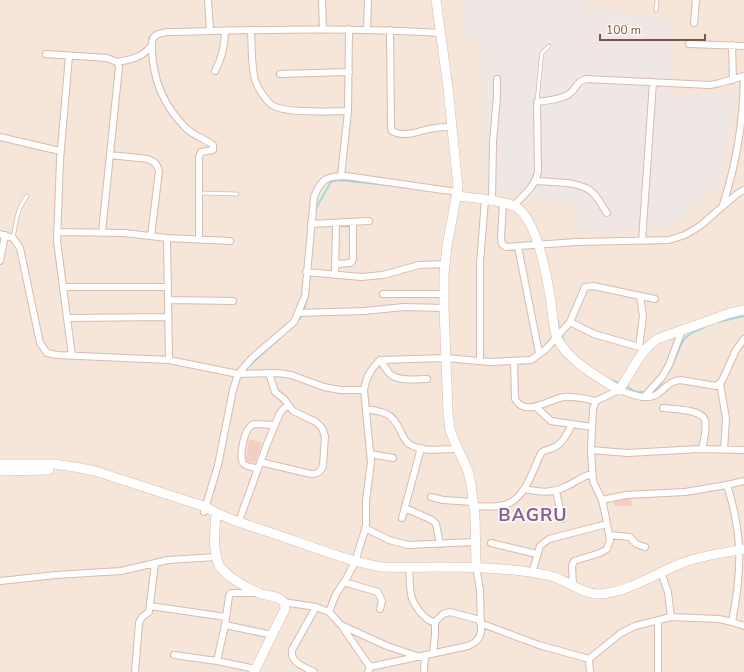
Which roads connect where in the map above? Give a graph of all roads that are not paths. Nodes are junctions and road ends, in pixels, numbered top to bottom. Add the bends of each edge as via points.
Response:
1 (208, 0) edge
2 (322, 0) edge
3 (368, 0) edge
4 (436, 0) edge
5 (656, 0) edge
6 (696, 0) edge
7 (656, 10) dead end
8 (694, 23) dead end
9 (349, 29) junction
10 (323, 30) junction
11 (367, 30) junction
12 (390, 30) junction
13 (210, 31) junction
14 (225, 31) junction
15 (251, 31) junction
16 (441, 33) junction
17 (689, 44) dead end
18 (152, 45) junction
19 (732, 45) junction
20 (548, 46) dead end
21 (744, 46) edge
22 (46, 54) dead end
23 (69, 56) junction
24 (117, 62) junction
25 (215, 71) dead end
26 (349, 72) junction
27 (280, 74) dead end
28 (744, 76) edge
29 (497, 79) dead end
30 (733, 80) junction
31 (653, 82) junction
32 (537, 102) junction
33 (348, 111) junction
34 (452, 127) junction
35 (0, 137) edge
36 (741, 144) edge
37 (60, 150) junction
38 (110, 155) junction
39 (341, 176) junction
40 (536, 181) junction
41 (744, 190) edge
42 (199, 193) junction
43 (237, 194) dead end
44 (457, 194) junction
45 (27, 196) dead end
46 (488, 200) junction
47 (503, 203) junction
48 (513, 206) junction
49 (722, 207) junction
50 (607, 213) dead end
51 (369, 221) dead end
52 (353, 222) junction
53 (336, 223) junction
54 (311, 224) junction
55 (57, 232) junction
56 (102, 232) junction
57 (3, 234) edge
58 (151, 236) junction
59 (13, 238) junction
60 (167, 238) junction
61 (199, 239) junction
62 (230, 240) dead end
63 (642, 241) junction
64 (538, 245) junction
65 (518, 247) junction
66 (0, 261) edge
67 (336, 264) junction
68 (445, 264) junction
69 (306, 272) junction
70 (335, 275) junction
71 (63, 287) junction
72 (168, 287) junction
73 (384, 294) dead end
74 (444, 294) junction
75 (640, 296) junction
76 (655, 299) dead end
77 (168, 300) junction
78 (233, 301) dead end
79 (444, 308) junction
80 (744, 310) edge
81 (298, 313) junction
82 (168, 317) junction
83 (67, 318) junction
84 (570, 322) junction
85 (682, 330) junction
86 (556, 338) junction
87 (744, 339) edge
88 (642, 348) junction
89 (539, 353) junction
90 (72, 356) junction
91 (446, 358) junction
92 (169, 360) junction
93 (380, 360) junction
94 (514, 360) junction
95 (480, 361) junction
96 (269, 373) junction
97 (238, 374) junction
98 (427, 379) dead end
99 (720, 384) junction
100 (364, 390) junction
101 (619, 390) junction
102 (644, 397) junction
103 (596, 401) junction
104 (289, 406) junction
105 (536, 407) junction
106 (663, 408) dead end
107 (366, 409) junction
108 (572, 424) junction
109 (275, 425) junction
110 (592, 427) junction
111 (421, 448) junction
112 (457, 449) junction
113 (702, 449) junction
114 (591, 450) junction
115 (724, 450) junction
116 (744, 450) edge
117 (370, 454) junction
118 (393, 458) dead end
119 (260, 462) junction
120 (0, 464) edge
121 (258, 469) junction
122 (0, 471) edge
123 (592, 474) junction
124 (744, 481) edge
125 (728, 485) junction
126 (524, 489) junction
127 (556, 490) junction
128 (431, 497) dead end
129 (602, 500) junction
130 (474, 504) junction
131 (405, 508) junction
132 (210, 511) junction
133 (402, 518) dead end
134 (562, 519) dead end
135 (239, 521) junction
136 (607, 524) junction
137 (365, 528) junction
138 (609, 535) junction
139 (475, 542) junction
140 (490, 543) dead end
141 (440, 544) junction
142 (645, 547) dead end
143 (742, 550) edge
144 (537, 554) junction
145 (216, 557) junction
146 (355, 562) junction
147 (155, 563) junction
148 (409, 567) junction
149 (476, 568) junction
150 (661, 572) junction
151 (532, 573) junction
152 (0, 581) edge
153 (344, 582) junction
154 (573, 585) junction
155 (260, 594) junction
156 (283, 602) junction
157 (150, 606) junction
158 (316, 608) junction
159 (380, 609) dead end
160 (329, 612) junction
161 (226, 617) junction
162 (671, 617) junction
163 (480, 621) junction
164 (658, 621) junction
165 (435, 622) junction
166 (732, 622) junction
167 (225, 625) junction
168 (341, 625) junction
169 (744, 626) edge
170 (273, 635) junction
171 (433, 653) junction
172 (174, 654) dead end
173 (425, 655) junction
174 (419, 656) junction
175 (589, 659) junction
176 (217, 661) junction
177 (369, 669) edge
178 (255, 671) edge
179 (134, 672) edge
180 (314, 672) edge
181 (424, 672) edge
182 (590, 672) edge
183 (658, 672) edge

1 - 13 street
2 - 10 street
3 - 11 street
4 - 16 street
5 - 7 lane
6 - 8 street
9 - 10 street
9 - 11 street
9 - 26 street
10 - 15 street
11 - 12 street
12 - 16 street
12 - 34 street via 392,131 409,134
13 - 14 street
13 - 18 street via 160,33 152,40
14 - 15 street
14 - 25 street via 222,58
15 - 33 street via 255,81 271,105 289,110
16 - 34 street
17 - 19 street
18 - 24 street via 139,57
18 - 42 street via 157,84 166,101 185,128 213,145 213,150 200,154
19 - 21 street
19 - 30 street
20 - 32 lane via 542,53
22 - 23 street
23 - 24 street via 107,58
23 - 37 street
24 - 38 street via 119,66
26 - 27 street
26 - 33 street
28 - 30 street
28 - 36 street
29 - 46 street
30 - 31 street via 710,85
31 - 32 street via 586,79 580,81 570,94
31 - 63 street
32 - 40 street
33 - 39 street
34 - 44 street
35 - 37 street
36 - 49 street
37 - 55 street
38 - 56 street
38 - 58 street via 148,159 157,165
39 - 44 street
39 - 54 street via 325,179 318,186
40 - 48 street
40 - 50 street via 574,184 587,188 594,193
41 - 49 street
42 - 43 lane
42 - 61 street
44 - 46 street
44 - 68 street
45 - 59 lane via 18,211
46 - 47 street
46 - 95 street via 480,263
47 - 48 street
47 - 65 street via 502,244 509,248
48 - 64 street via 525,214
49 - 63 street via 685,235 669,240
51 - 52 street
52 - 53 street
52 - 67 street via 353,259 351,263
53 - 54 street
53 - 67 street
54 - 69 street
55 - 56 street
55 - 71 street
56 - 58 street
57 - 59 street
57 - 66 street
58 - 60 street
59 - 90 street via 20,248 40,343 47,353
60 - 61 street
60 - 72 street
61 - 62 street
63 - 64 street
64 - 65 street
64 - 86 street via 549,290
65 - 89 street
67 - 70 street
68 - 70 street via 419,265 383,276 361,278
68 - 74 street
69 - 70 street
69 - 81 street via 305,296
71 - 72 street
71 - 83 street
72 - 77 street
73 - 74 street
74 - 79 street
75 - 76 street
75 - 84 street via 593,286 585,287
75 - 88 street via 643,316
77 - 78 street
77 - 82 street
79 - 81 street via 404,307
79 - 91 street
80 - 85 street
81 - 97 street via 294,322 252,358
82 - 83 street
82 - 92 street
83 - 90 street
84 - 86 street
84 - 88 street via 594,334
85 - 88 street via 657,339
85 - 102 street via 669,365
86 - 89 street
86 - 101 street via 578,363
87 - 99 street
88 - 101 street
89 - 94 street via 531,360
90 - 92 street
91 - 93 street
91 - 95 street
91 - 112 street via 450,430
92 - 97 street
93 - 98 street via 393,376
93 - 100 street via 369,372
94 - 95 street
94 - 105 street via 515,399 523,407
96 - 97 street
96 - 100 street via 291,375 340,390
96 - 104 street via 276,392
97 - 132 street
99 - 102 street via 709,386 680,380 668,384 658,394
99 - 115 street via 726,418
100 - 107 street
101 - 102 street
101 - 103 street
103 - 105 street via 565,397
103 - 110 street via 592,409
104 - 109 street via 284,408
104 - 119 street via 322,428 325,436 321,471 310,474
105 - 108 street via 551,421
106 - 113 street via 696,412 701,415 706,428
107 - 111 street via 390,415 408,443
107 - 117 street
108 - 110 street
108 - 126 street via 559,445 541,453
109 - 119 street
109 - 121 street via 254,424 248,429 242,449 242,462
110 - 114 street
111 - 112 street
111 - 131 street
112 - 130 street via 468,471
113 - 114 street via 628,453
113 - 115 street
114 - 123 street
115 - 116 street
117 - 118 street
117 - 137 street
119 - 121 street
120 - 132 street via 53,464 95,471
121 - 135 street
122 - 132 street via 41,470 98,476 152,496
123 - 127 street
123 - 129 street
124 - 125 street
125 - 129 street via 684,492 614,496
125 - 143 street
126 - 127 street via 543,492
126 - 130 street via 513,501 500,506
127 - 134 street
128 - 130 street
129 - 136 street
130 - 139 street
131 - 133 street
131 - 141 street via 436,524
132 - 135 street
132 - 145 street
135 - 146 street
136 - 138 street
136 - 144 street via 549,539 540,546
137 - 141 street via 389,540 408,545
137 - 146 street
138 - 142 street via 630,537 636,544
138 - 154 street via 606,549 574,560
139 - 141 street
139 - 149 street
140 - 144 street
143 - 150 street via 687,561
143 - 166 street
144 - 151 street
145 - 147 street
145 - 155 street via 223,572
146 - 148 street via 380,567
146 - 153 street
147 - 152 street via 120,571
147 - 157 street
148 - 149 street
148 - 165 street via 410,596 413,603 429,620
149 - 151 street via 504,568
149 - 163 street via 480,590
150 - 154 street via 609,593 598,594
150 - 162 street via 668,592
151 - 154 street via 549,575
153 - 159 street via 378,592 382,601
153 - 160 street
155 - 156 street via 275,597
155 - 161 street via 231,593 227,602
156 - 158 street
156 - 170 street via 285,609
157 - 161 street
157 - 179 street via 149,612 140,619
158 - 160 street
158 - 180 street via 291,654 297,663
160 - 168 street
161 - 167 street
162 - 164 street
162 - 166 street
163 - 165 street via 450,612 442,614
163 - 171 street via 480,638 475,643
163 - 175 street via 539,645
164 - 175 street via 635,626 621,633
164 - 183 street
165 - 171 street
166 - 169 street
167 - 170 street
167 - 176 street
168 - 174 street via 387,646
168 - 177 street
170 - 178 street
171 - 173 street
172 - 176 street
173 - 174 street
173 - 181 street
174 - 177 street
175 - 182 street
176 - 178 street

